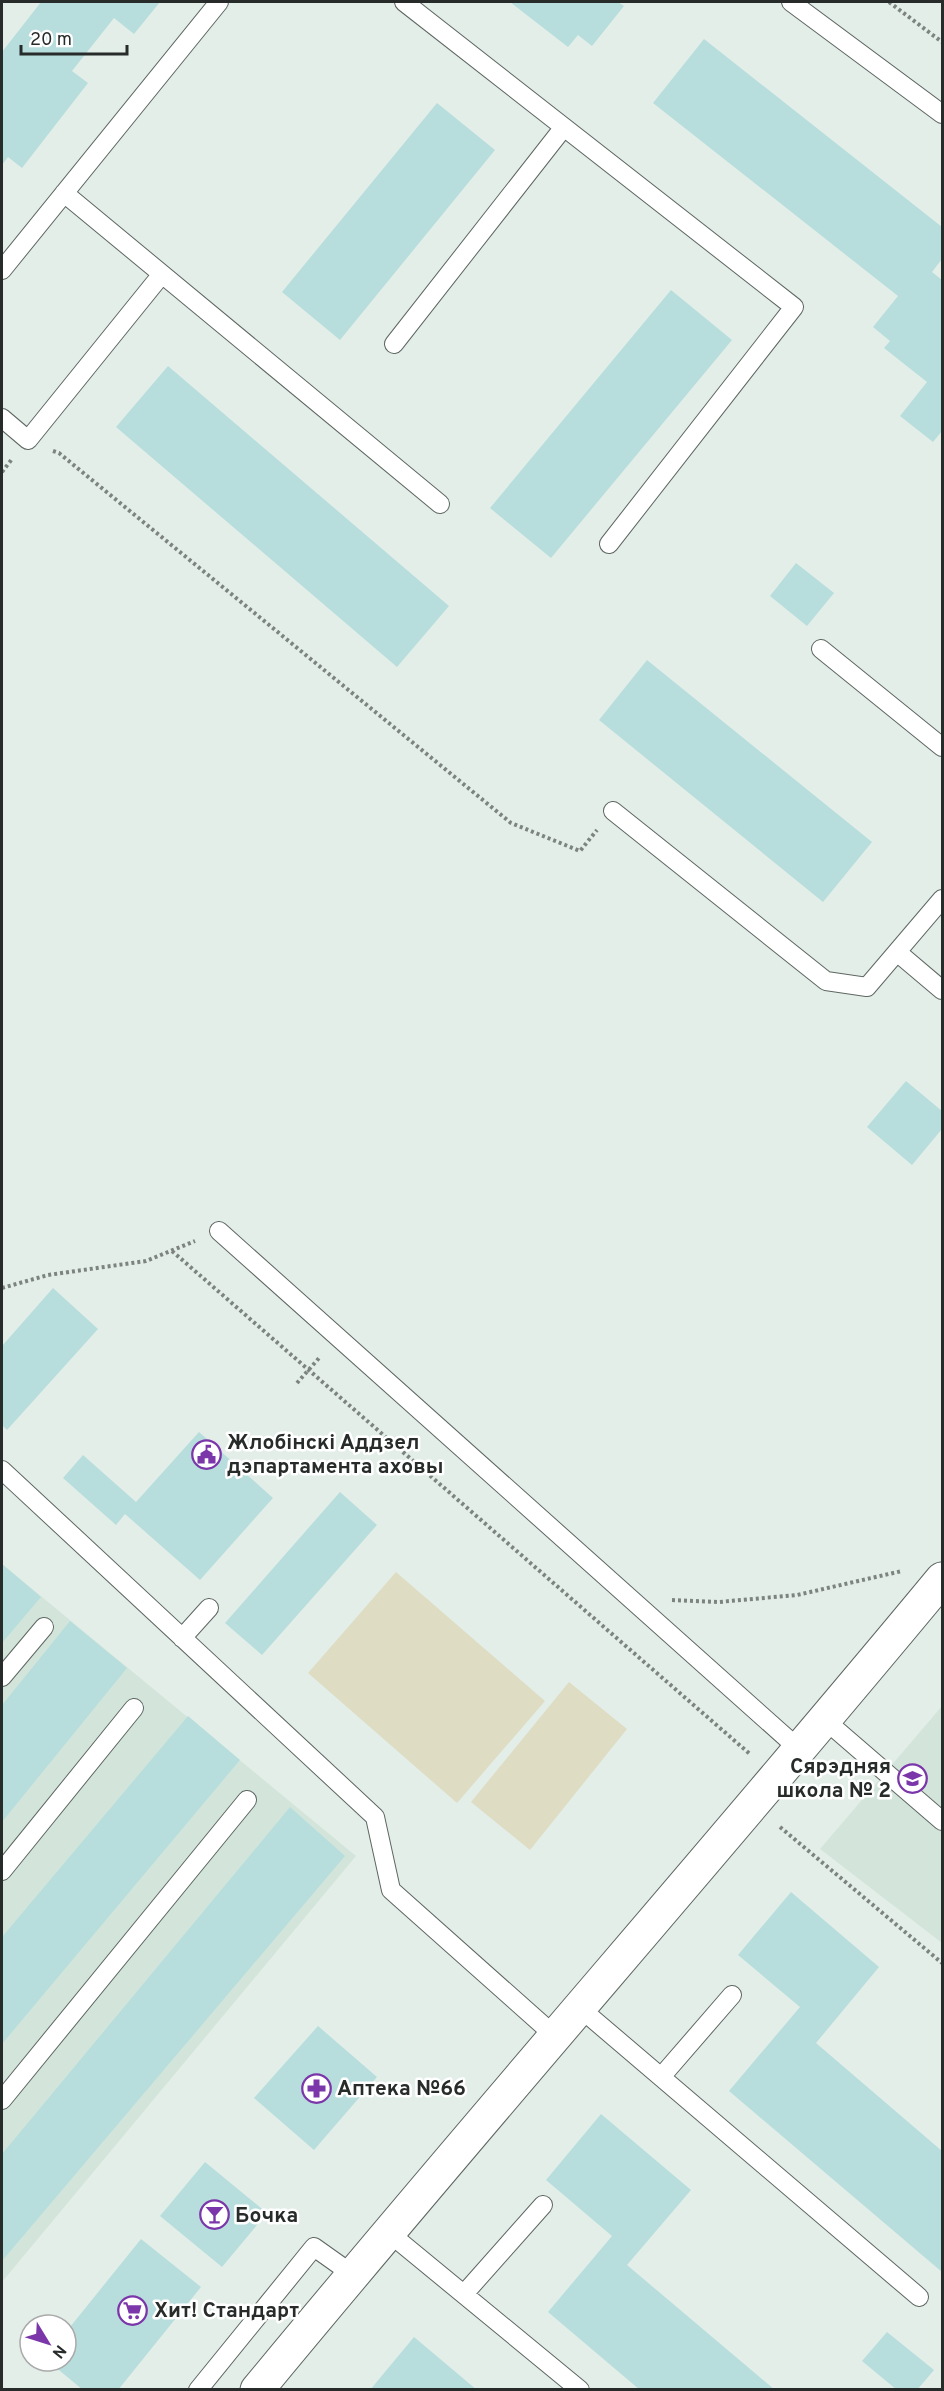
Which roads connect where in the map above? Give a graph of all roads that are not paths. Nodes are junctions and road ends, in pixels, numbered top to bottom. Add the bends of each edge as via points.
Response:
1 (219, 2) edge
2 (404, 2) edge
3 (791, 2) edge
4 (942, 114) edge
5 (564, 128) junction
6 (64, 193) junction
7 (2, 270) edge
8 (162, 274) junction
9 (393, 344) dead end
10 (2, 418) edge
11 (440, 504) dead end
12 (609, 544) dead end
13 (821, 649) dead end
14 (942, 747) edge
15 (612, 811) road end
16 (942, 898) edge
17 (897, 952) junction
18 (942, 990) edge
19 (219, 1231) road end
20 (2, 1470) edge
21 (942, 1579) edge
22 (209, 1608) dead end
23 (44, 1627) dead end
24 (182, 1638) junction
25 (2, 1677) edge
26 (134, 1708) dead end
27 (825, 1720) junction
28 (800, 1750) junction
29 (247, 1800) dead end
30 (942, 1821) edge
31 (2, 1871) edge
32 (732, 1995) dead end
33 (580, 2008) junction
34 (555, 2036) junction
35 (661, 2077) junction
36 (2, 2100) edge
37 (543, 2205) dead end
38 (388, 2232) junction
39 (352, 2274) junction
40 (464, 2294) junction
41 (919, 2297) dead end
42 (198, 2390) edge
43 (257, 2390) edge
44 (580, 2390) edge

1 - 6 lane
2 - 5 lane
3 - 4 lane
5 - 9 lane
5 - 12 lane via 794,307
6 - 7 lane
6 - 8 lane
8 - 10 lane via 28,440
8 - 11 lane
13 - 14 lane
15 - 17 lane via 826,981 867,987
16 - 17 lane
17 - 18 lane
19 - 28 lane
20 - 24 lane
21 - 27 street
22 - 24 lane
23 - 25 lane
24 - 34 lane via 375,1817 391,1890
26 - 31 lane
27 - 28 street
27 - 30 lane
28 - 33 street
29 - 36 lane
32 - 35 lane
33 - 34 street
33 - 35 lane
34 - 38 street
35 - 41 lane
37 - 40 lane
38 - 39 street
38 - 40 lane
39 - 42 lane via 314,2247
39 - 43 street
40 - 44 lane

